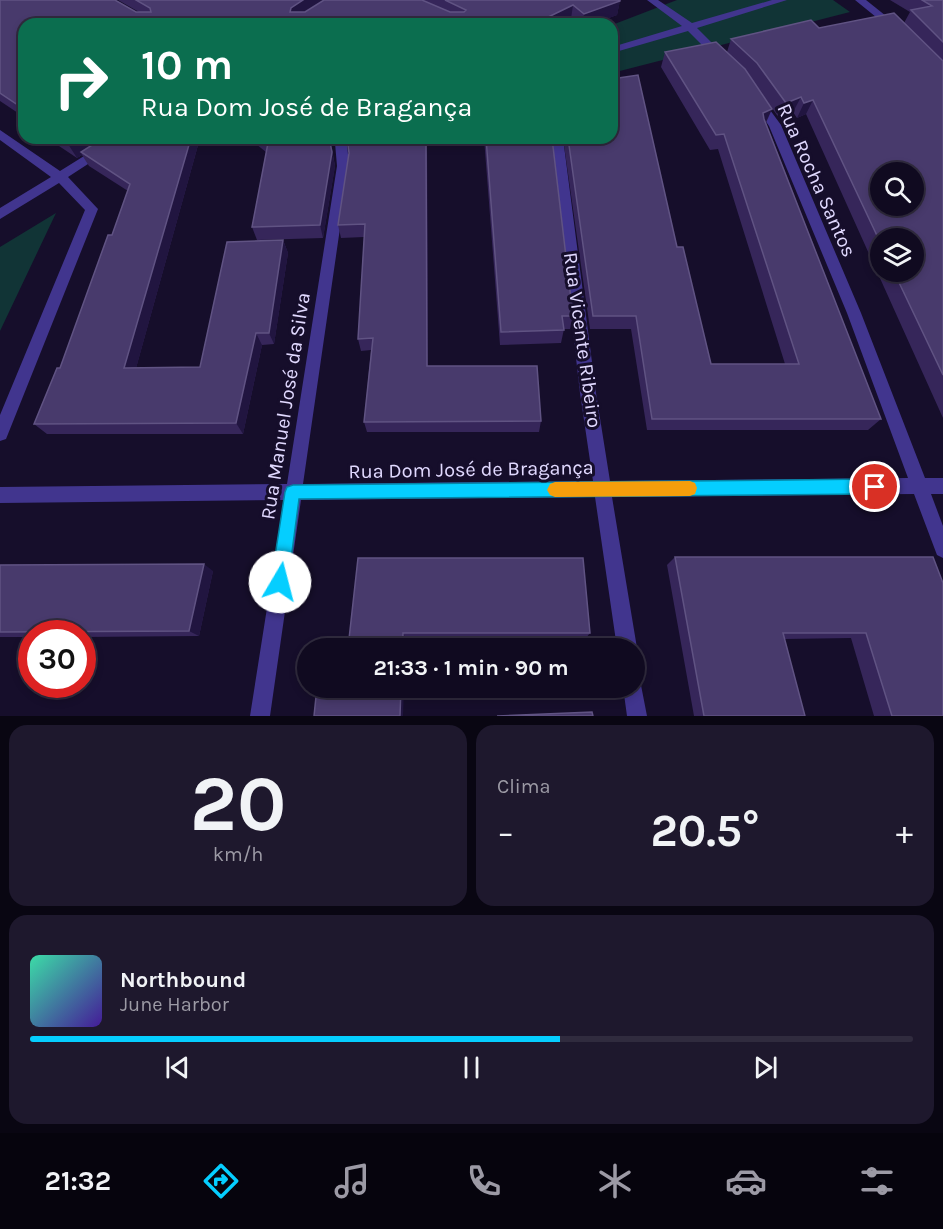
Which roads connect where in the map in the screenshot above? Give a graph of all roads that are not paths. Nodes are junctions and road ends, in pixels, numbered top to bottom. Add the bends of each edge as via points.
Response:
1 (651, 0) edge
2 (782, 0) edge
3 (860, 0) edge
4 (690, 27) junction
5 (903, 34) edge
6 (618, 48) edge
7 (730, 66) edge
8 (751, 90) edge
9 (0, 134) edge
10 (113, 144) edge
11 (341, 144) edge
12 (558, 144) edge
13 (61, 178) junction
14 (0, 214) edge
15 (0, 434) edge
16 (920, 486) junction
17 (943, 486) edge
18 (604, 489) junction
19 (293, 492) junction
20 (0, 495) edge
21 (943, 549) edge
22 (626, 638) edge
23 (635, 698) edge
24 (260, 716) edge
25 (637, 716) edge

1 - 4 street
2 - 4 street
3 - 5 street
4 - 6 street
4 - 7 street
8 - 16 street, Rua Rocha Santos via 775,125 854,313
9 - 13 street
10 - 13 street
11 - 19 street, Rua Manuel José da Silva via 343,166
12 - 18 street, Rua Vicente Ribeiro via 588,393
13 - 14 street
13 - 15 street via 92,209
16 - 17 street, Rua Dom José de Bragança
16 - 18 street, Rua Dom José de Bragança
16 - 21 street, Rua Rocha Santos
18 - 19 street, Rua Dom José de Bragança
18 - 22 street, Rua Vicente Ribeiro
19 - 20 street, Rua Dom José de Bragança
19 - 24 street, Rua Manuel José da Silva
23 - 25 street

